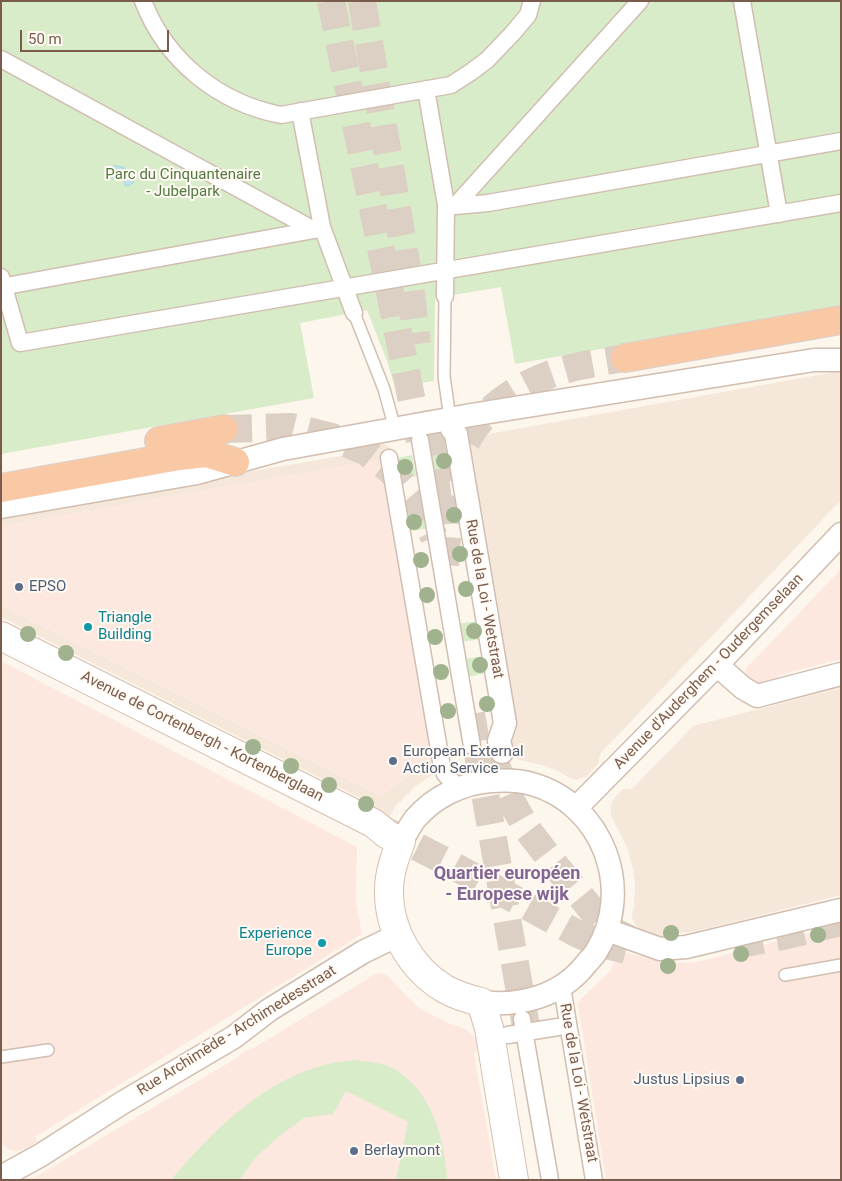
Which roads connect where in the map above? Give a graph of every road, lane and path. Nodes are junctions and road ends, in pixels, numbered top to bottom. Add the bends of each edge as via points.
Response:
1 (143, 1) edge
2 (532, 1) edge
3 (640, 1) edge
4 (742, 1) edge
5 (1, 59) edge
6 (426, 89) junction
7 (300, 111) junction
8 (841, 141) edge
9 (769, 153) junction
10 (841, 203) edge
11 (451, 206) junction
12 (779, 214) junction
13 (318, 228) junction
14 (446, 270) junction
15 (2, 283) edge
16 (344, 287) junction
17 (445, 296) joint
18 (354, 313) joint
19 (841, 320) edge
20 (841, 345) edge
21 (625, 358) tunnel mouth
22 (814, 360) junction
23 (841, 360) edge
24 (450, 419) junction
25 (224, 429) tunnel mouth
26 (395, 429) junction
27 (420, 440) tunnel mouth
28 (389, 458) dead end
29 (235, 462) junction
30 (1, 469) edge
31 (1, 488) edge
32 (1, 507) edge
33 (841, 534) edge
34 (1, 636) edge
35 (717, 665) junction
36 (841, 674) edge
37 (472, 746) dead end
38 (502, 752) joint
39 (508, 780) junction
40 (458, 788) junction
41 (576, 808) junction
42 (401, 841) junction
43 (841, 910) edge
44 (607, 930) junction
45 (398, 935) junction
46 (841, 965) edge
47 (785, 975) dead end
48 (562, 987) junction
49 (481, 1002) junction
50 (523, 1026) junction
51 (558, 1027) dead end
52 (508, 1035) dead end
53 (48, 1050) dead end
54 (1, 1057) edge
55 (1, 1177) edge
56 (514, 1180) edge
57 (550, 1180) edge
58 (594, 1180) edge

1 - 7 street via 170,50 193,73 221,93 263,112 281,115
2 - 6 street via 528,15 487,60 451,85
3 - 11 street
4 - 9 street
5 - 13 street
6 - 7 street
6 - 11 street
7 - 13 street
8 - 9 street
9 - 11 street via 488,203
9 - 12 street
10 - 12 street
11 - 14 street
12 - 14 street
13 - 15 street
13 - 16 street
14 - 16 street
14 - 17 street
15 - 16 street via 20,342
16 - 18 street
17 - 24 lane via 444,376
18 - 26 lane via 384,389
19 - 21 highway
20 - 22 street
22 - 23 street
22 - 24 street
24 - 26 street
24 - 38 street, Rue de la Loi - Wetstraat via 456,434 505,723 499,741
25 - 30 highway
26 - 29 street via 283,449
27 - 37 street
28 - 40 street via 442,767
29 - 31 highway via 206,453
29 - 32 street via 197,473
33 - 35 street, Avenue d'Auderghem - Oudergemselaan
34 - 42 main road, Avenue de Cortenbergh - Kortenberglaan via 373,823
35 - 36 street via 757,696
35 - 41 street, Avenue d'Auderghem - Oudergemselaan
38 - 39 street, Rue de la Loi - Wetstraat
39 - 40 street via 478,782
39 - 41 street via 532,784 556,794
40 - 42 street via 435,801 415,819
41 - 44 street via 599,837 610,867 612,907
42 - 45 main road via 394,857 389,890
43 - 44 street via 686,947 660,949
44 - 48 street via 596,952
45 - 49 main road via 409,956 425,974 444,988
45 - 55 street, Rue Archimède - Archimedesstraat via 363,952 269,1010 234,1037
46 - 47 lane
48 - 49 street via 519,1002
48 - 58 street, Rue de la Loi - Wetstraat
49 - 56 main road via 489,1028
50 - 51 street
50 - 52 street
50 - 57 street
53 - 54 lane

